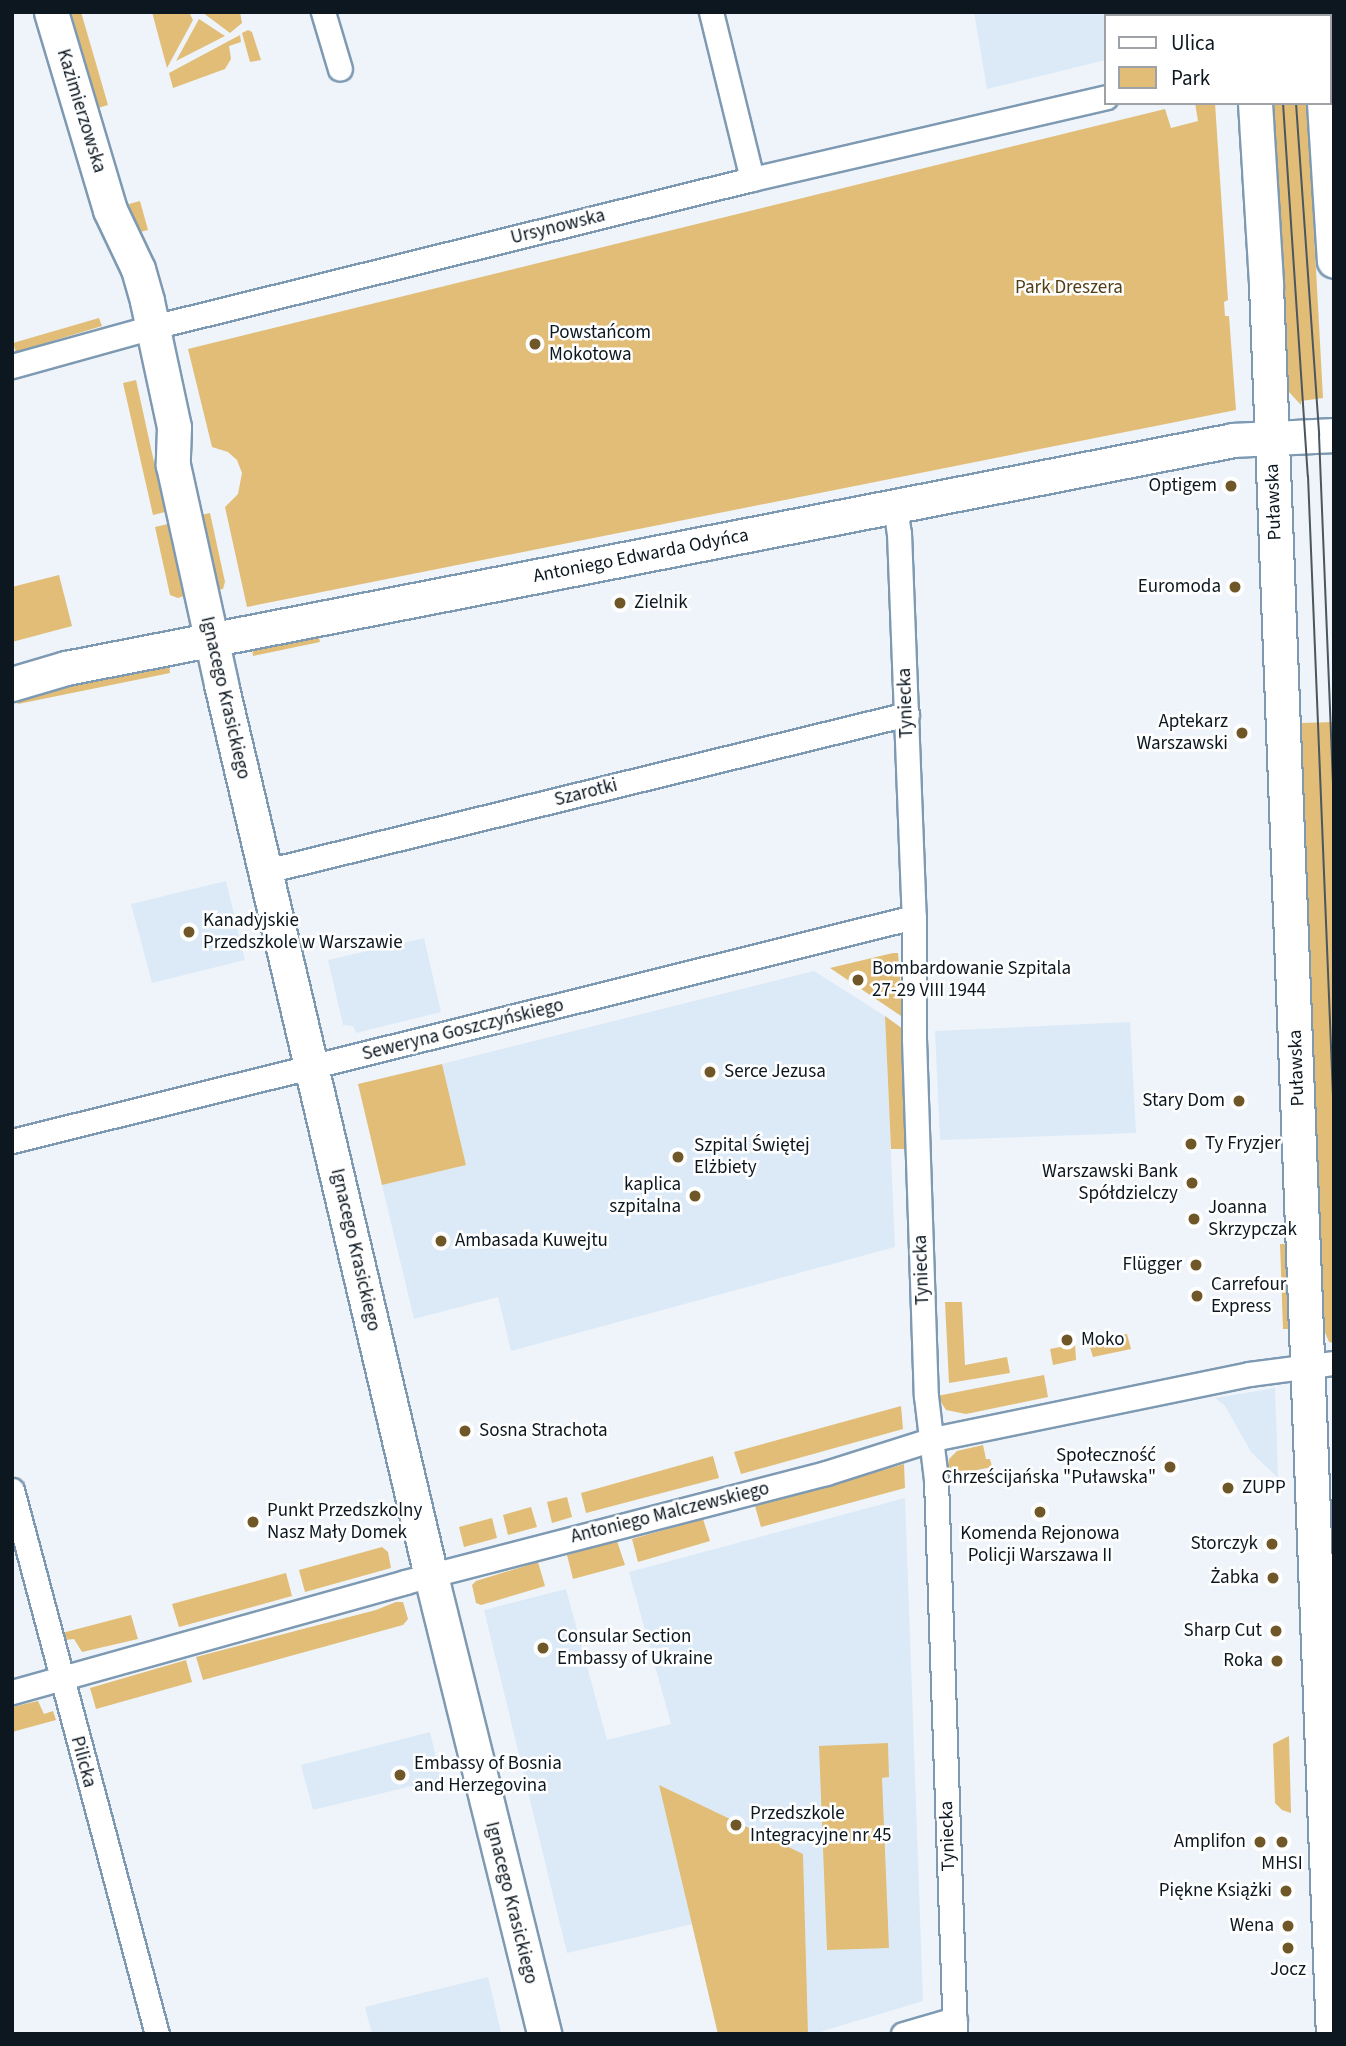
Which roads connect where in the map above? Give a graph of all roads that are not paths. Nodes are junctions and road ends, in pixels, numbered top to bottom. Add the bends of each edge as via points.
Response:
1 (51, 12) edge
2 (323, 12) edge
3 (711, 12) edge
4 (340, 69) dead end
5 (1104, 97) edge
6 (1324, 105) edge
7 (1253, 108) edge
8 (752, 179) junction
9 (1334, 261) edge
10 (143, 330) junction
11 (12, 366) edge
12 (1334, 435) edge
13 (1272, 436) junction
14 (895, 506) junction
15 (211, 639) junction
16 (12, 684) edge
17 (906, 714) junction
18 (266, 872) junction
19 (914, 917) junction
20 (313, 1067) junction
21 (12, 1141) edge
22 (1320, 1364) edge
23 (933, 1439) junction
24 (12, 1490) edge
25 (431, 1576) junction
26 (62, 1679) junction
27 (12, 1692) edge
28 (955, 2026) edge
29 (158, 2034) edge
30 (544, 2034) edge
31 (903, 2034) edge
32 (1334, 2034) edge

1 - 10 street, Kazimierzowska via 110,210 138,268
2 - 4 street
3 - 8 street
5 - 8 street, Ursynowska
6 - 9 street
7 - 13 street, Puławska
8 - 10 street, Ursynowska
10 - 11 street, Ursynowska
10 - 15 street, Ignacego Krasickiego via 174,427 173,465
12 - 13 street, Antoniego Edwarda Odyńca
13 - 14 street, Antoniego Edwarda Odyńca
13 - 22 street, Puławska
14 - 15 street, Antoniego Edwarda Odyńca
14 - 17 street, Tyniecka
15 - 16 street, Antoniego Edwarda Odyńca via 66,668
15 - 18 street, Ignacego Krasickiego
17 - 18 street, Szarotki
17 - 19 street, Tyniecka
18 - 20 street, Ignacego Krasickiego
19 - 20 street, Seweryna Goszczyńskiego
19 - 23 street, Tyniecka via 926,1396
20 - 21 street, Seweryna Goszczyńskiego
20 - 25 street, Ignacego Krasickiego
22 - 23 street, Antoniego Malczewskiego
22 - 32 street, Puławska
23 - 25 street, Antoniego Malczewskiego via 826,1473
23 - 28 street, Tyniecka
24 - 26 street, Pilicka
25 - 26 street, Antoniego Malczewskiego
25 - 30 street, Ignacego Krasickiego
26 - 27 street, Antoniego Malczewskiego
26 - 29 street, Pilicka
28 - 31 street

